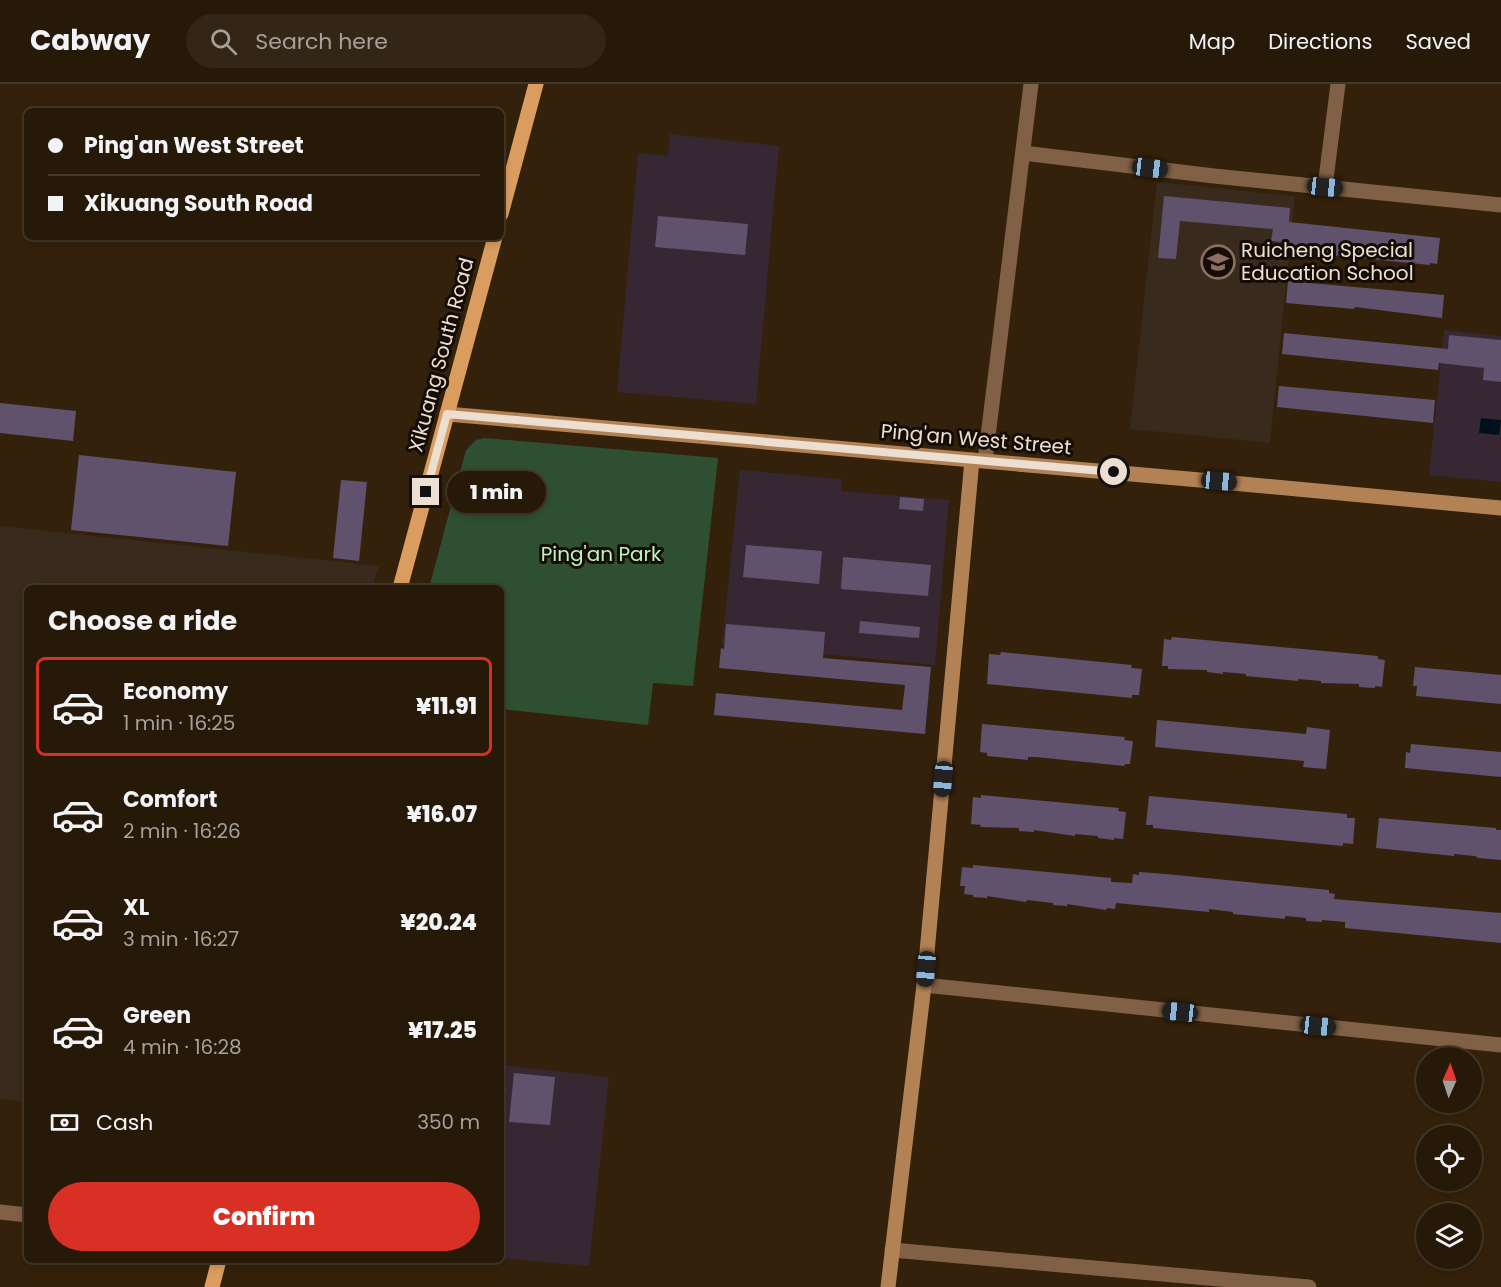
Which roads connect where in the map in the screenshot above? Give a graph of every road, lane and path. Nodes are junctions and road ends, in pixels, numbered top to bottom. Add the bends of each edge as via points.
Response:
1 (536, 84) edge
2 (1031, 84) edge
3 (1338, 84) edge
4 (1023, 153) junction
5 (1325, 187) junction
6 (504, 203) edge
7 (1501, 205) edge
8 (494, 240) edge
9 (447, 414) junction
10 (979, 460) junction
11 (1501, 508) edge
12 (401, 585) edge
13 (924, 985) junction
14 (1501, 1045) edge
15 (0, 1212) edge
16 (24, 1215) edge
17 (891, 1250) junction
18 (218, 1263) edge
19 (212, 1287) edge
20 (888, 1287) edge
21 (1309, 1287) edge

1 - 6 main road
2 - 4 street
3 - 5 street
4 - 5 street
4 - 10 street
5 - 7 street
8 - 9 main road, Xikuang South Road
9 - 10 street, Ping'an West Street
9 - 12 main road, Xikuang South Road
10 - 11 street, Ping'an West Street
10 - 13 street
13 - 14 street
13 - 17 street
15 - 16 street
17 - 20 street
17 - 21 street
18 - 19 main road

